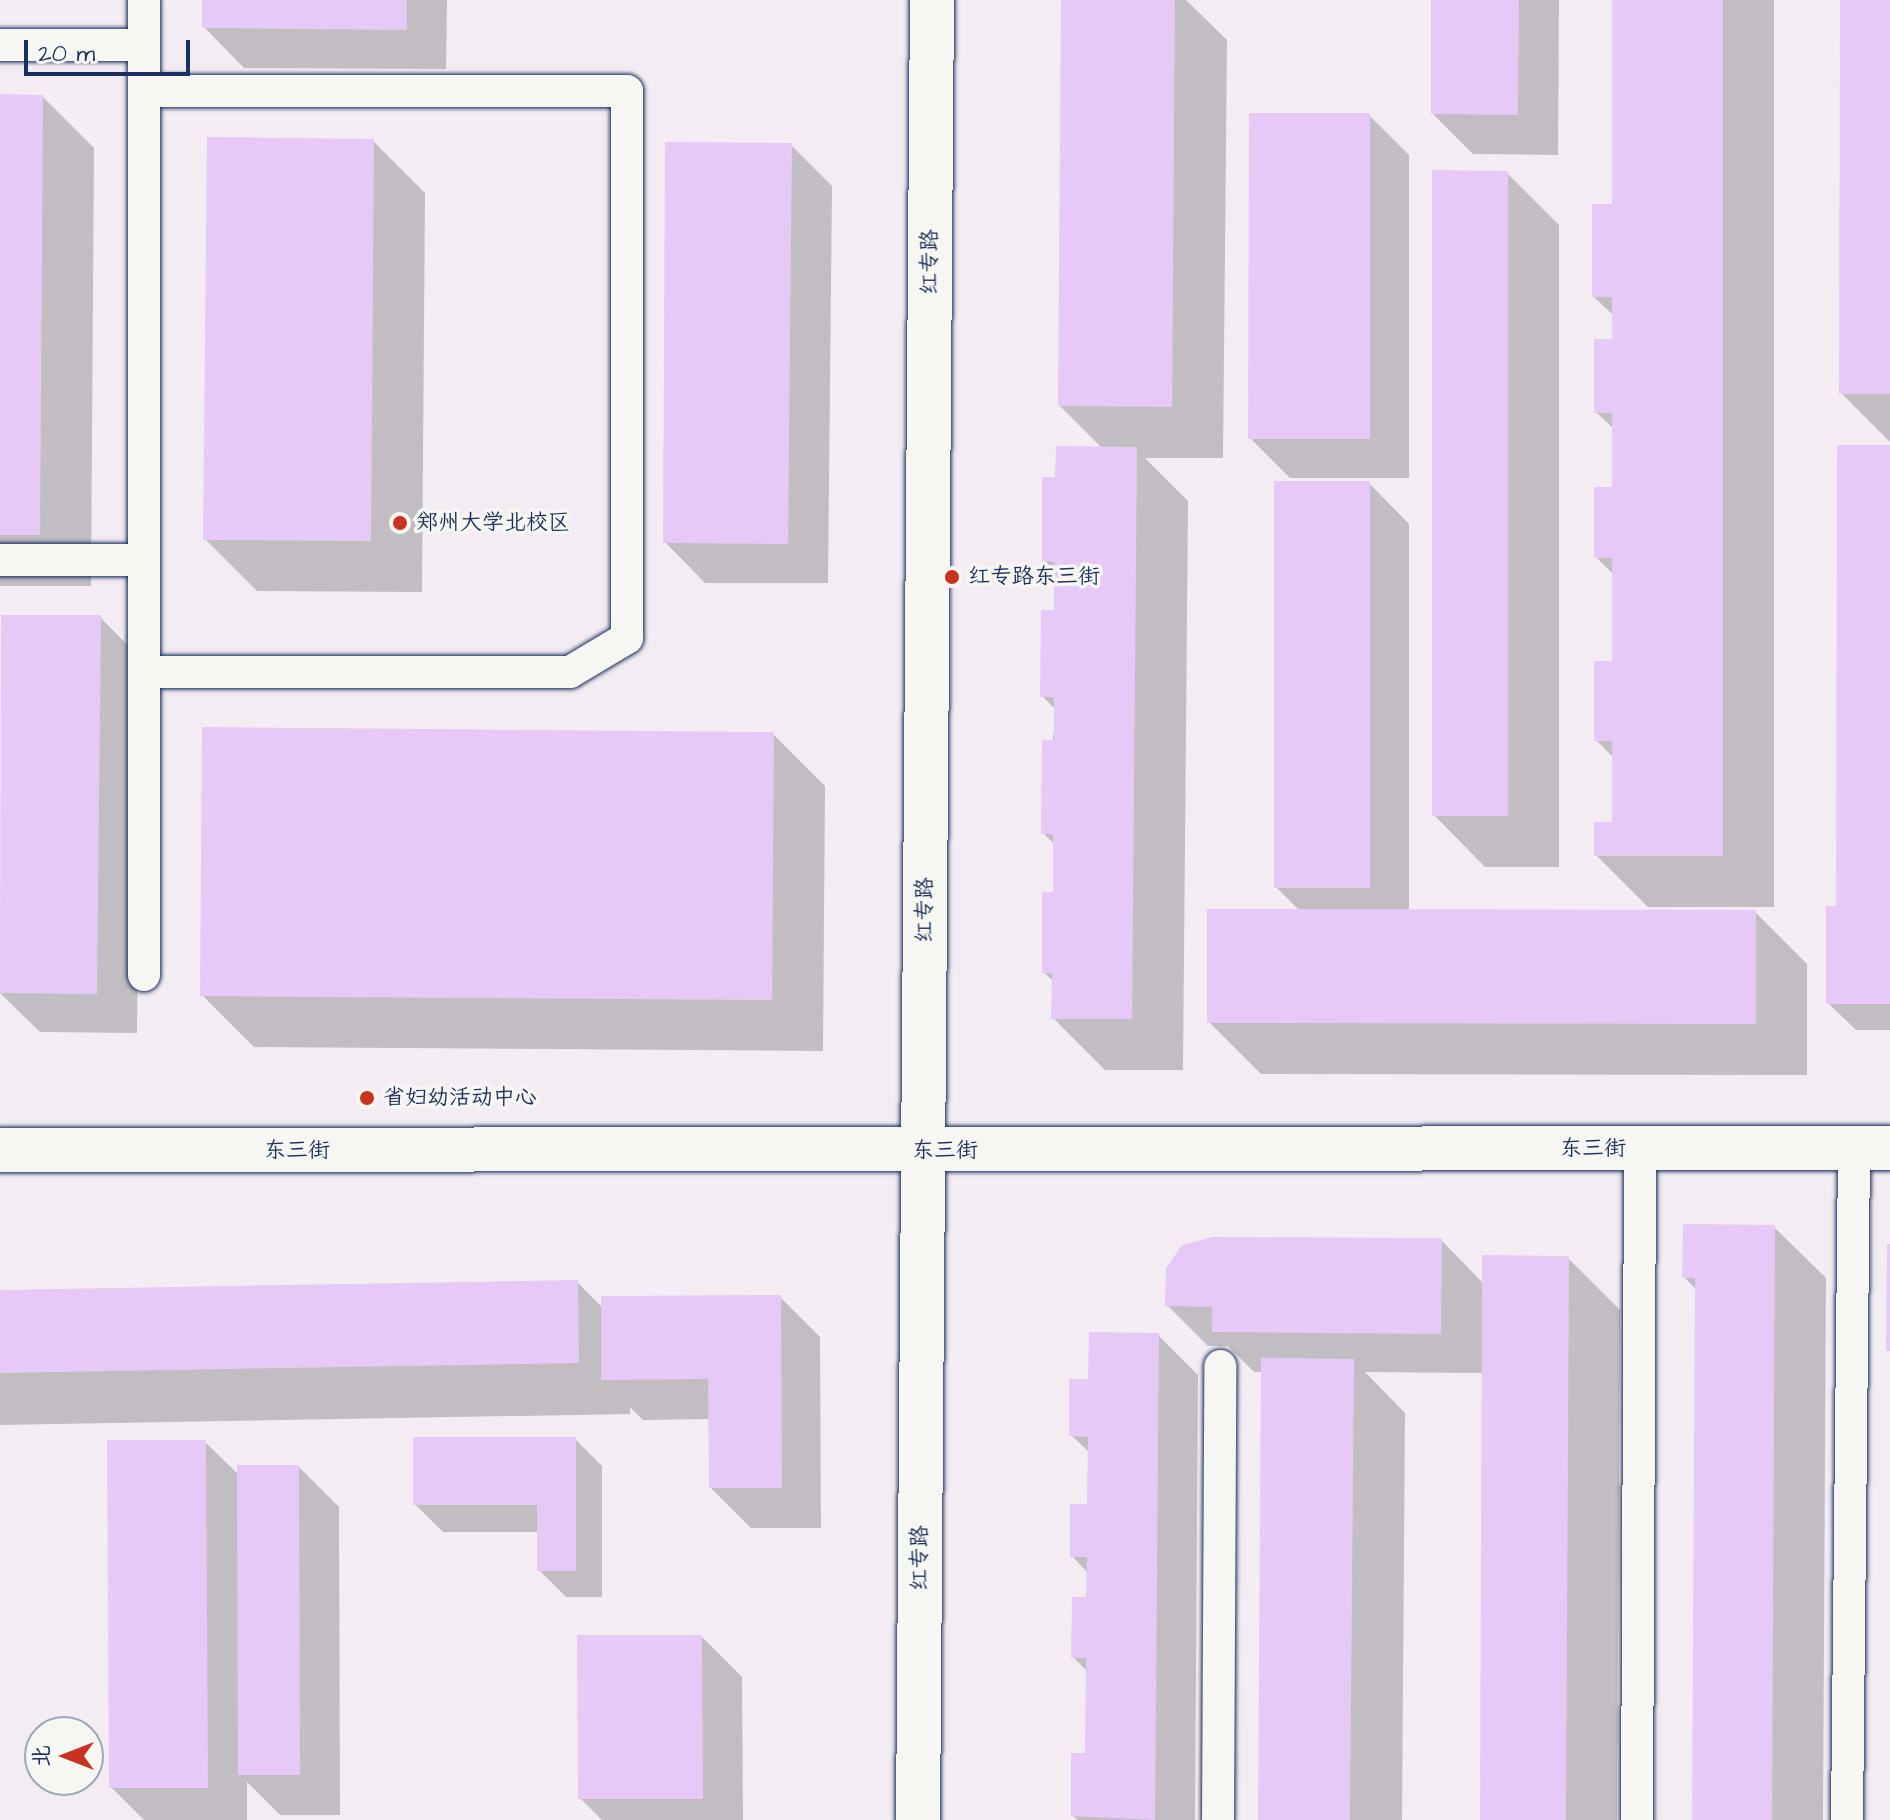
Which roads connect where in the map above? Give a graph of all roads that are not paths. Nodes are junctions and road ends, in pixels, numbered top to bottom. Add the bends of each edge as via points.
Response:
1 (144, 0) edge
2 (932, 0) edge
3 (0, 45) edge
4 (144, 45) junction
5 (144, 91) junction
6 (0, 560) edge
7 (144, 560) junction
8 (144, 672) junction
9 (144, 975) dead end
10 (1872, 1148) edge
11 (1640, 1149) junction
12 (0, 1150) edge
13 (923, 1151) junction
14 (1220, 1366) dead end
15 (918, 1820) edge
16 (1218, 1820) edge
17 (1637, 1820) edge
18 (1847, 1820) edge

1 - 4 lane
2 - 13 street, 红专路
3 - 4 lane
4 - 5 lane
5 - 7 lane
5 - 8 lane via 627,91 627,638 570,672
6 - 7 lane
7 - 8 lane
8 - 9 lane
10 - 11 street, 东三街
10 - 18 lane
11 - 13 street, 东三街
11 - 17 lane
12 - 13 street, 东三街
13 - 15 street, 红专路
14 - 16 lane

